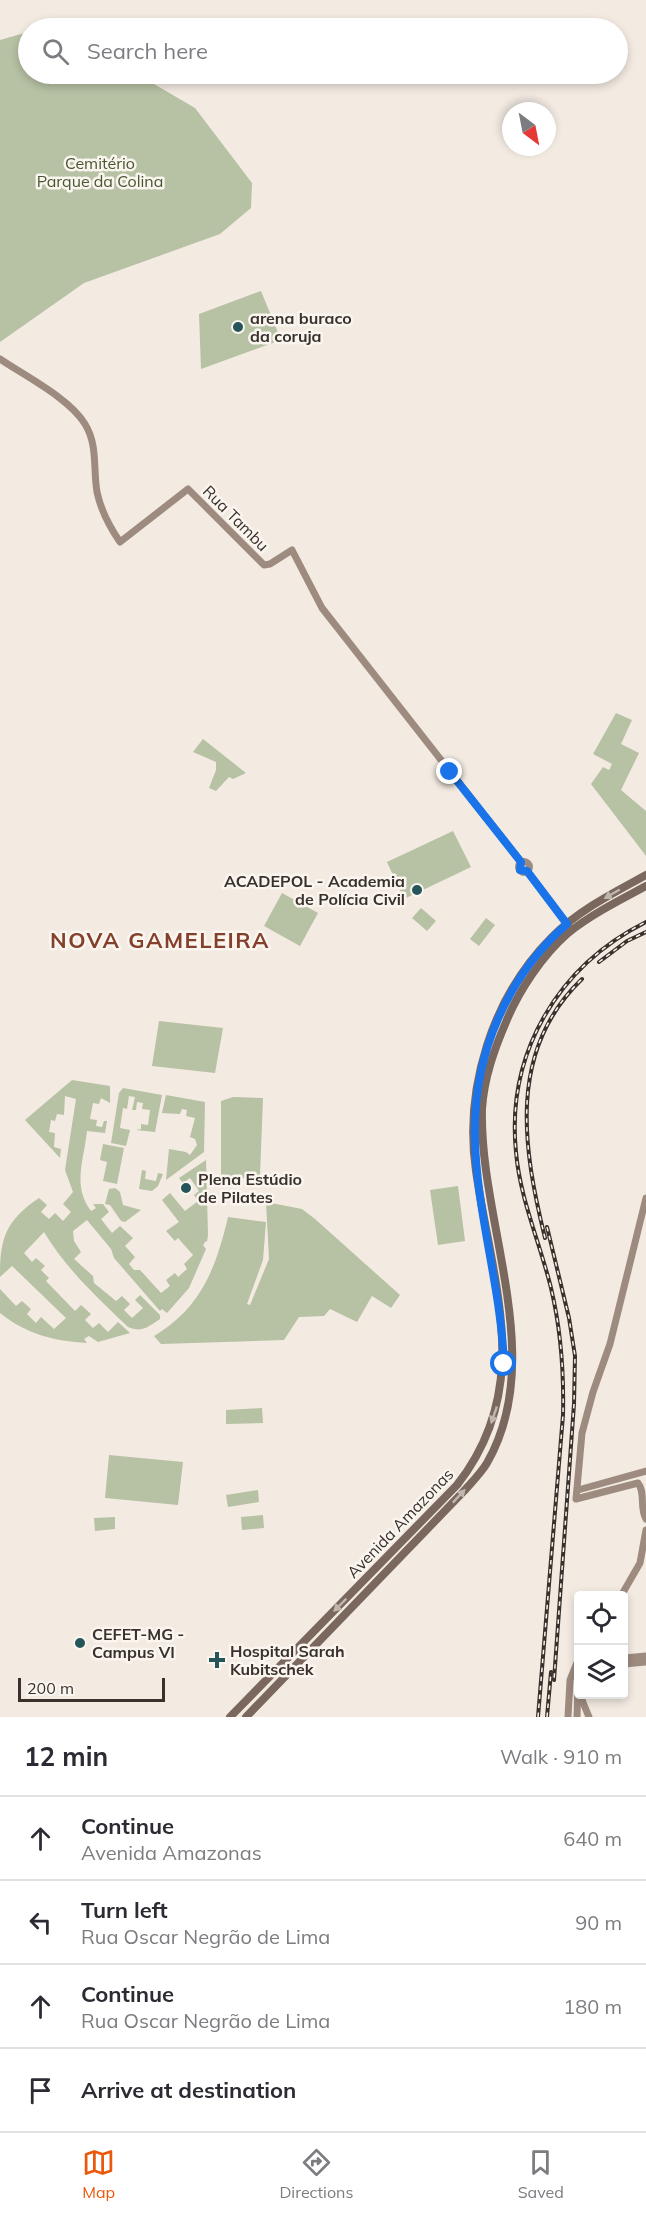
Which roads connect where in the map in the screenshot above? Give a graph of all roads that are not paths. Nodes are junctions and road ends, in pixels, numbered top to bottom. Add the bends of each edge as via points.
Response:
1 (0, 359) edge
2 (646, 875) edge
3 (646, 886) edge
4 (570, 927) junction
5 (646, 1198) edge
6 (646, 1471) edge
7 (578, 1490) junction
8 (646, 1519) edge
9 (646, 1530) edge
10 (624, 1591) edge
11 (646, 1656) edge
12 (628, 1660) edge
13 (628, 1661) edge
14 (646, 1662) edge
15 (574, 1671) edge
16 (578, 1699) edge
17 (582, 1699) edge
18 (230, 1717) edge
19 (246, 1717) edge
20 (568, 1717) edge
21 (577, 1717) edge
22 (588, 1717) edge

1 - 4 street, Rua Tambu via 47,390 85,424 96,457 102,512 120,542 188,489 264,565 292,550 322,608 521,862 520,870 527,871
2 -> 4 main road, Avenida Amazonas via 590,906
3 - 4 main road, Avenida Amazonas
4 -> 18 main road, Avenida Amazonas via 526,968 506,1000 480,1067 475,1099 476,1169 504,1364 500,1398 489,1430 478,1455 457,1485
19 -> 4 main road, Avenida Amazonas via 464,1491 495,1447 508,1399 512,1344 484,1166 482,1107 488,1071 513,1005
5 - 7 street via 610,1344 582,1433
6 - 7 street
7 - 8 street via 576,1499 638,1483
9 - 10 street via 640,1563
11 - 12 street
13 - 14 street
15 - 20 street
16 - 21 street
17 - 22 street

